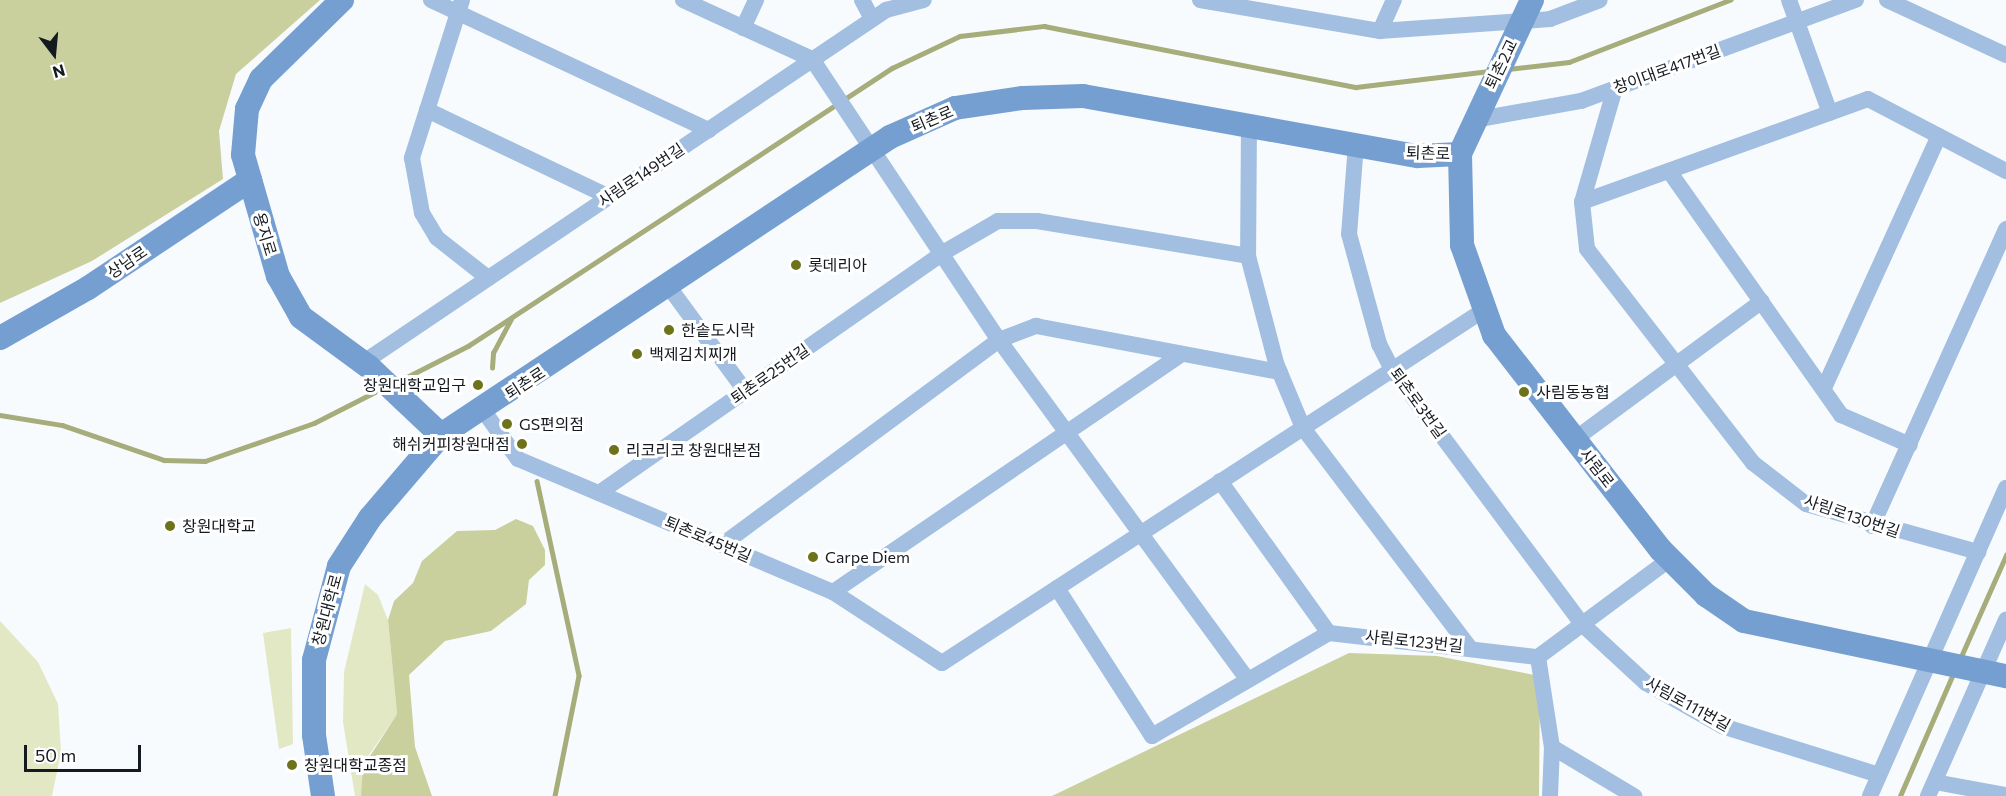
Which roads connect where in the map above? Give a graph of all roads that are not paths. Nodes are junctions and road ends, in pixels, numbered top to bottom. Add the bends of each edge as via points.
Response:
1 (342, 0) edge
2 (431, 0) edge
3 (683, 0) edge
4 (756, 0) edge
5 (861, 0) edge
6 (924, 0) edge
7 (1200, 0) edge
8 (1394, 0) edge
9 (1600, 0) edge
10 (1789, 0) edge
11 (1856, 0) edge
12 (1887, 0) edge
13 (460, 6) edge
14 (1525, 14) edge
15 (872, 19) junction
16 (1796, 19) junction
17 (743, 28) junction
18 (1380, 32) junction
19 (2006, 55) edge
20 (816, 65) junction
21 (1615, 88) junction
22 (427, 110) junction
23 (1478, 112) junction
24 (1830, 113) junction
25 (1249, 123) junction
26 (709, 130) junction
27 (1939, 136) junction
28 (1356, 144) junction
29 (867, 145) junction
30 (1460, 154) junction
31 (1669, 171) junction
32 (2006, 171) edge
33 (250, 180) junction
34 (609, 196) junction
35 (1582, 202) junction
36 (2006, 229) edge
37 (941, 255) junction
38 (1248, 256) junction
39 (488, 278) junction
40 (669, 287) junction
41 (1762, 301) junction
42 (1484, 310) junction
43 (0, 338) edge
44 (999, 340) junction
45 (1182, 354) junction
46 (367, 364) junction
47 (1676, 364) junction
48 (1392, 369) junction
49 (1280, 372) junction
50 (1824, 388) junction
51 (745, 392) junction
52 (483, 410) junction
53 (1303, 428) junction
54 (1067, 432) junction
55 (441, 435) junction
56 (1575, 439) junction
57 (1910, 445) junction
58 (1220, 481) junction
59 (2006, 488) edge
60 (599, 493) junction
61 (1872, 526) junction
62 (1141, 533) junction
63 (722, 545) junction
64 (1978, 552) junction
65 (1670, 559) junction
66 (1057, 588) junction
67 (833, 592) junction
68 (2006, 620) edge
69 (1582, 624) junction
70 (1329, 633) junction
71 (1469, 647) junction
72 (1538, 657) junction
73 (1931, 661) junction
74 (1974, 668) junction
75 (2006, 676) edge
76 (1248, 680) junction
77 (1552, 747) junction
78 (1879, 775) junction
79 (1931, 789) edge
80 (2006, 795) edge
81 (323, 796) edge
82 (1550, 796) edge
83 (1634, 796) edge
84 (1870, 796) edge

1 - 33 street, 용지로 via 261,79 247,109 243,155
2 - 13 street
3 - 17 street
4 - 17 street
5 - 15 street
6 - 15 street, 사림로149번길
7 - 18 street
8 - 18 street
9 - 14 street via 1550,19
10 - 16 street
11 - 16 street, 창이대로417번길
12 - 19 street
13 - 22 street
13 - 26 street
14 - 18 street
14 - 23 street, 퇴촌2교
15 - 20 street, 사림로149번길
16 - 21 street, 창이대로417번길
16 - 24 street
17 - 20 street
20 - 26 street, 사림로149번길
20 - 29 street
21 - 23 street, 창이대로417번길 via 1581,101
21 - 35 street, 사림로130번길
22 - 34 street
22 - 39 street via 412,158 422,213 437,238
23 - 30 street, 사림로
24 - 27 street via 1868,99
24 - 31 street
25 - 28 street, 퇴촌로
25 - 29 street, 퇴촌로 via 1083,96 1023,98 955,108
25 - 38 street
26 - 34 street, 사림로149번길
27 - 32 street
27 - 50 street
28 - 30 street, 퇴촌로 via 1418,156
28 - 48 street, 퇴촌로3번길 via 1349,234 1366,310
29 - 37 street
29 - 40 street, 퇴촌로
30 - 42 street, 사림로 via 1462,245
31 - 35 street
31 - 41 street
33 - 43 street, 상남로 via 88,288
33 - 46 street, 용지로 via 278,276 302,317
34 - 39 street, 사림로149번길
35 - 47 street, 사림로130번길 via 1587,249
36 - 57 street
37 - 38 street, 퇴촌로25번길 via 998,221 1037,221
37 - 44 street
37 - 51 street, 퇴촌로25번길
38 - 49 street
39 - 46 street, 사림로149번길
40 - 51 street
40 - 52 street, 퇴촌로
41 - 47 street
41 - 50 street
42 - 48 street
42 - 56 street, 사림로 via 1494,335
44 - 45 street via 1036,326
44 - 54 street
44 - 63 street
45 - 49 street
45 - 54 street
46 - 55 street, 용지로
47 - 56 street
47 - 61 street, 사림로130번길 via 1753,463 1806,504
48 - 53 street
48 - 69 street, 퇴촌로3번길
49 - 53 street
50 - 57 street via 1841,416
51 - 60 street, 퇴촌로25번길
52 - 55 street, 창원대학로
52 - 60 street, 퇴촌로45번길 via 518,459
53 - 58 street
53 - 71 street
54 - 62 street
54 - 67 street
55 - 81 street, 창원대학로 via 370,518 339,566 314,660 314,735
56 - 65 street, 사림로
57 - 61 street
58 - 62 street
58 - 70 street
59 - 64 street
60 - 63 street, 퇴촌로45번길
61 - 64 street, 사림로130번길
62 - 66 street
62 - 76 street
63 - 67 street, 퇴촌로45번길
64 - 73 street
65 - 69 street
65 - 73 street, 사림로 via 1706,595 1744,621
66 - 67 street, 퇴촌로45번길 via 942,663
66 - 76 street via 1152,736
68 - 74 street
69 - 72 street
69 - 78 street, 사림로111번길 via 1646,683 1722,726
70 - 71 street, 사림로123번길
70 - 76 street
71 - 72 street, 사림로123번길
72 - 77 street
73 - 74 street, 사림로
73 - 78 street
74 - 75 street
74 - 79 street
77 - 82 street
77 - 83 street
78 - 84 street
79 - 80 street

